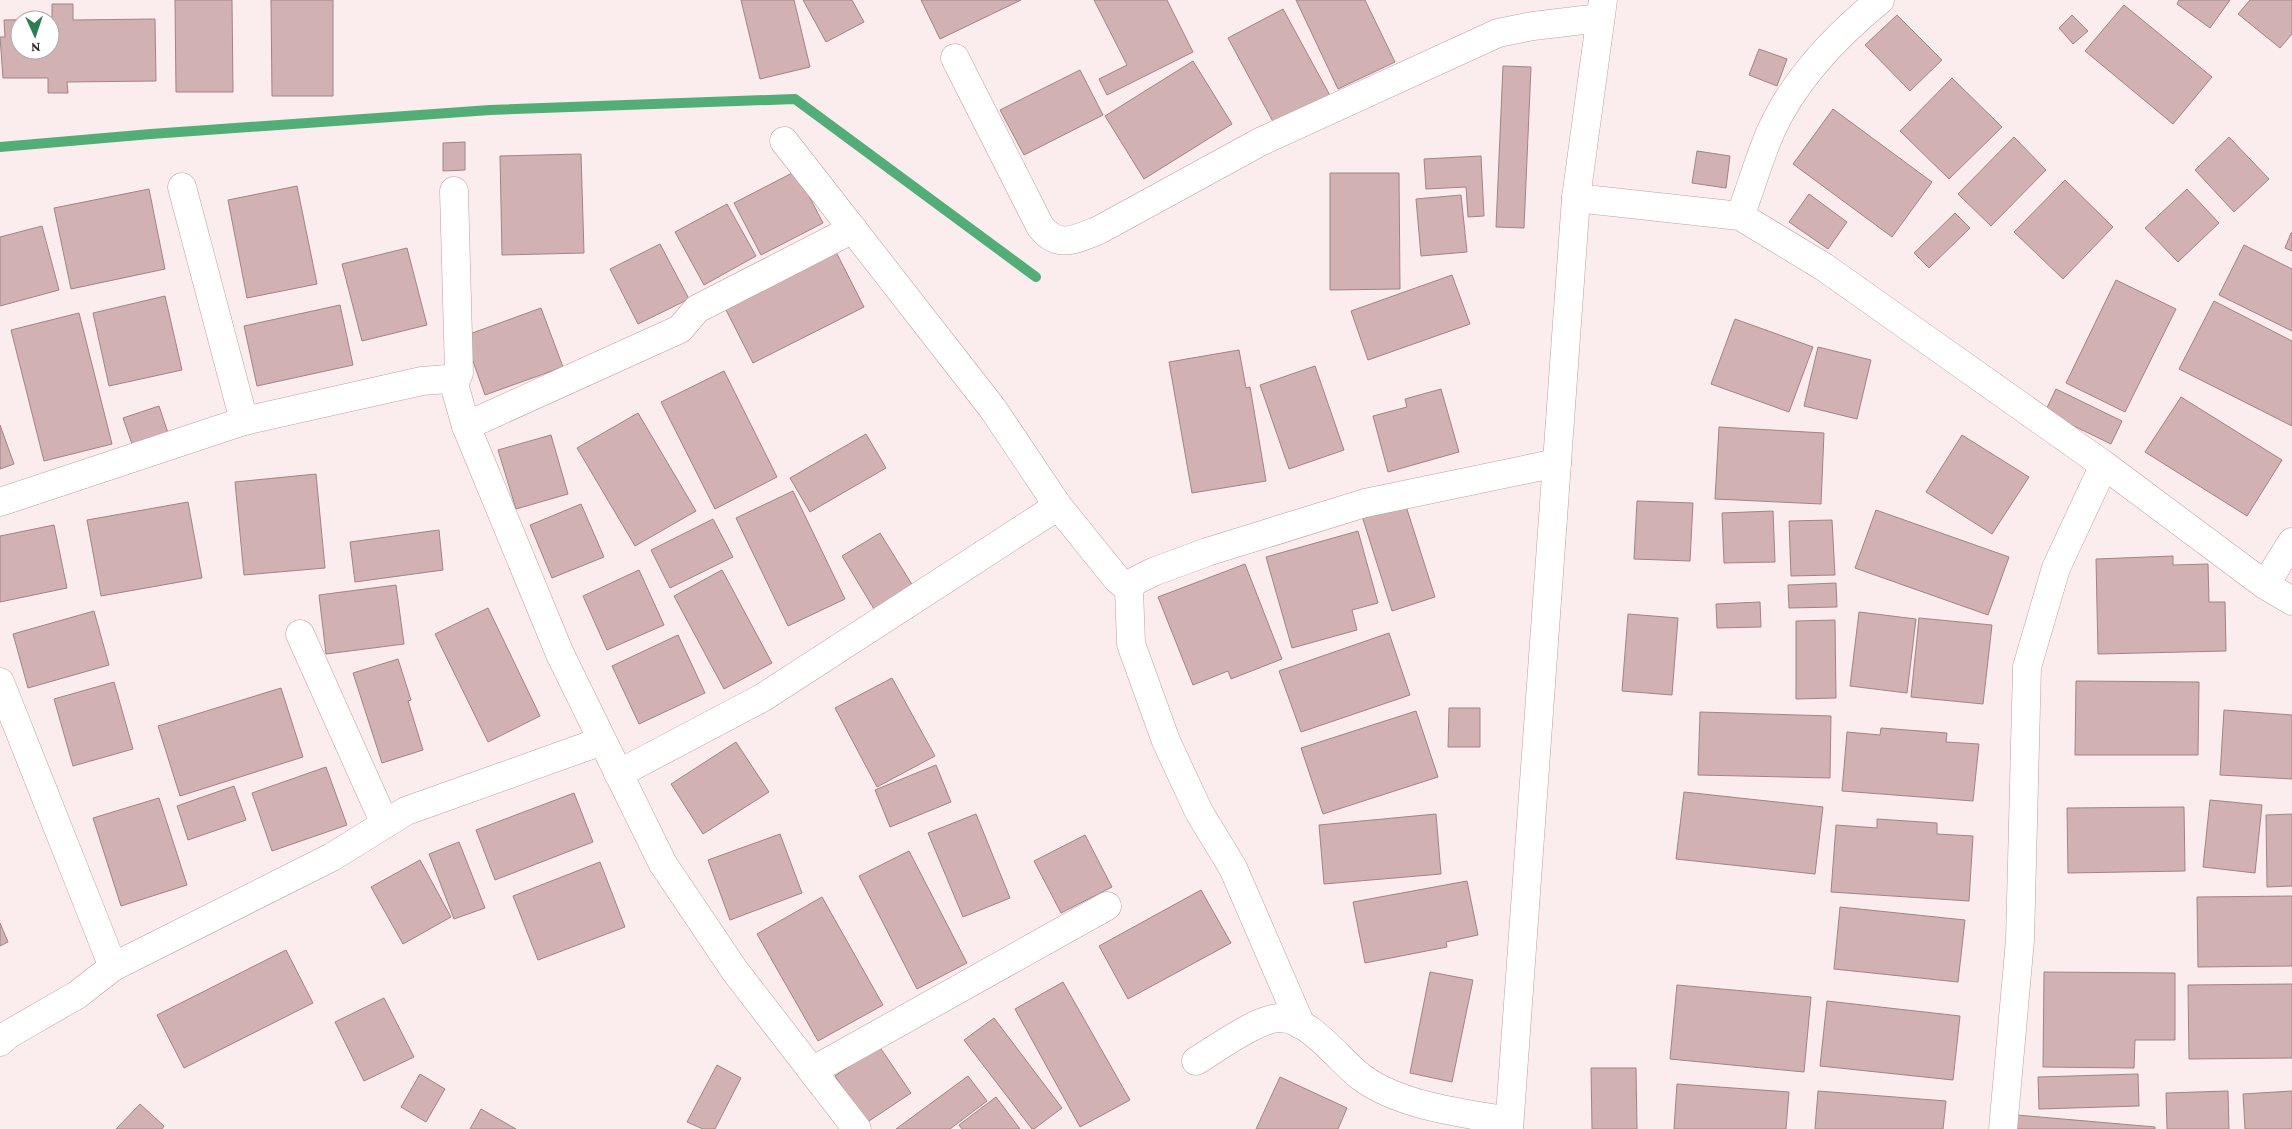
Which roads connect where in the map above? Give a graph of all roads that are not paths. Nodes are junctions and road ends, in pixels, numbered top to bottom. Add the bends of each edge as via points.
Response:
1 (1880, 0) edge
2 (1601, 9) edge
3 (954, 58) dead end
4 (784, 141) dead end
5 (182, 187) dead end
6 (454, 192) dead end
7 (1576, 198) junction
8 (1740, 216) junction
9 (853, 229) junction
10 (454, 384) junction
11 (244, 421) junction
12 (466, 426) junction
13 (1557, 463) junction
14 (2104, 465) junction
15 (0, 502) edge
16 (1058, 506) junction
17 (2292, 542) edge
18 (2265, 585) junction
19 (1129, 588) junction
20 (2292, 601) edge
21 (300, 634) dead end
22 (0, 682) edge
23 (602, 741) junction
24 (618, 774) junction
25 (385, 824) junction
26 (1107, 906) dead end
27 (113, 967) junction
28 (1301, 1025) junction
29 (0, 1042) edge
30 (1196, 1061) dead end
31 (812, 1071) junction
32 (1509, 1125) edge
33 (856, 1129) edge
34 (2003, 1129) edge

1 - 8 street via 1849,25 1802,76 1772,130
2 - 3 street via 1498,33 1260,142 1099,230 1074,240 1048,236 1040,226
2 - 7 street
4 - 9 street
5 - 11 street
6 - 10 street via 459,373
7 - 8 street
7 - 13 street
8 - 14 street via 1824,267
9 - 12 street via 697,309 680,329
9 - 16 street via 993,409
10 - 11 street via 447,380 422,381
10 - 12 street
11 - 15 street
12 - 23 street via 560,654
13 - 19 street via 1365,503 1198,555 1153,572
13 - 32 street
14 - 18 street
14 - 34 street via 2056,568 2027,667 2020,940
16 - 19 street via 1117,579
16 - 24 street via 762,698
17 - 18 street
18 - 20 street
19 - 28 street via 1131,644 1166,741 1199,812 1233,868
21 - 25 street
22 - 27 street
23 - 24 street
23 - 25 street via 406,811
24 - 31 street via 663,864 735,971
25 - 27 street via 332,857
26 - 31 street
27 - 29 street via 77,995
28 - 30 street via 1283,1018 1268,1018
28 - 32 street via 1309,1028 1361,1077 1384,1091
31 - 33 street

